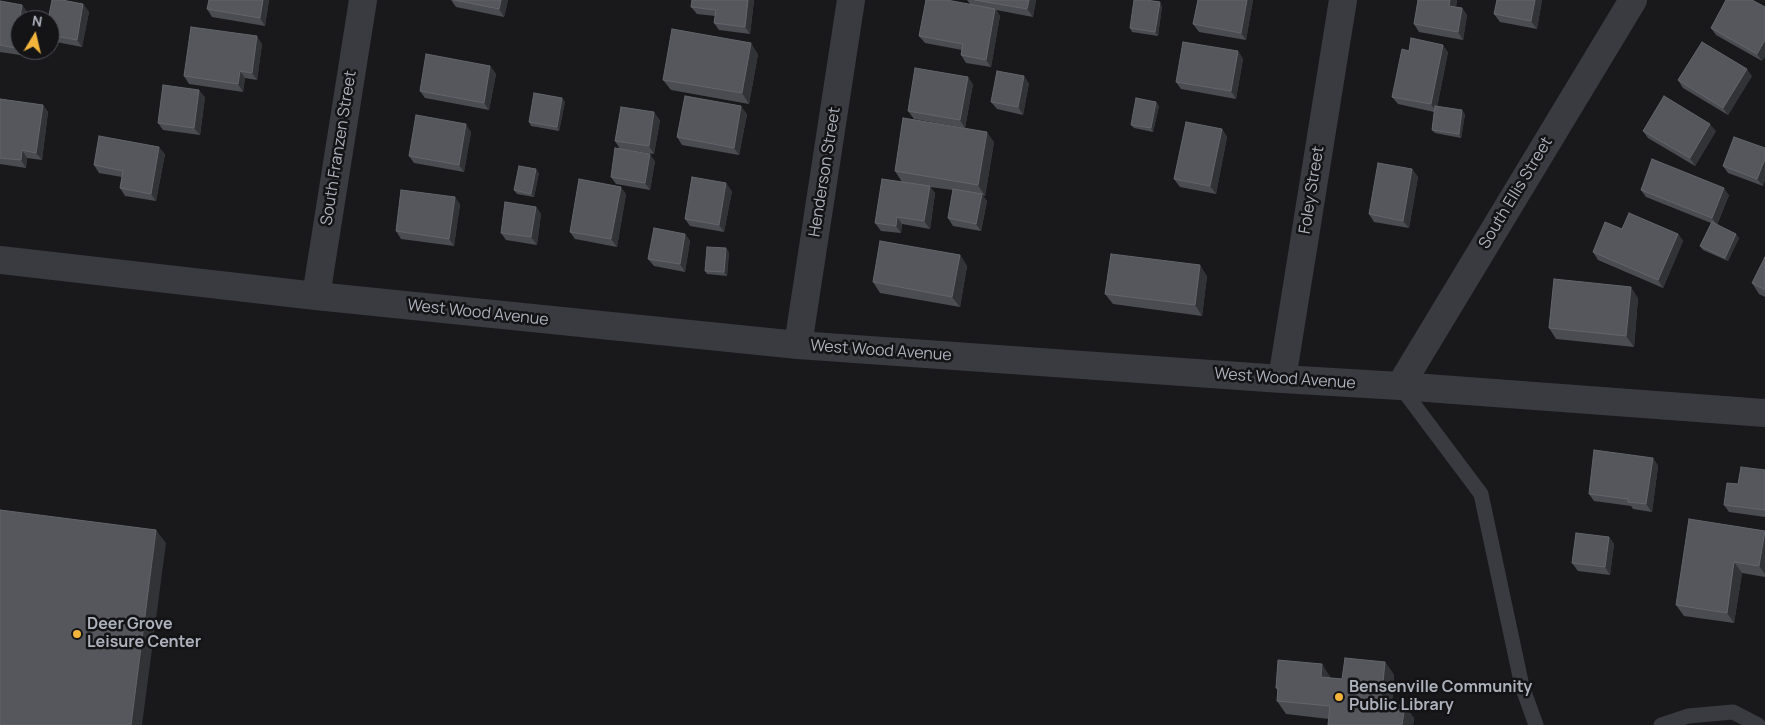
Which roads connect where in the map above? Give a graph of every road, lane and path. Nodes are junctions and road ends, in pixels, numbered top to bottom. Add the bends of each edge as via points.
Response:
1 (363, 0) edge
2 (851, 0) edge
3 (1343, 0) edge
4 (1633, 0) edge
5 (0, 260) edge
6 (316, 296) junction
7 (798, 345) junction
8 (1282, 379) junction
9 (1400, 386) junction
10 (1765, 413) edge
11 (1536, 725) edge
12 (1661, 725) edge
13 (1758, 725) edge

1 - 6 street, South Franzen Street
2 - 7 street, Henderson Street
3 - 8 street, Foley Street
4 - 9 street, South Ellis Street
5 - 6 street, West Wood Avenue
6 - 7 street, West Wood Avenue
7 - 8 street, West Wood Avenue
8 - 9 street, West Wood Avenue
9 - 10 street, West Wood Avenue
9 - 11 lane via 1481,494 1522,686
12 - 13 lane via 1688,716 1733,712

